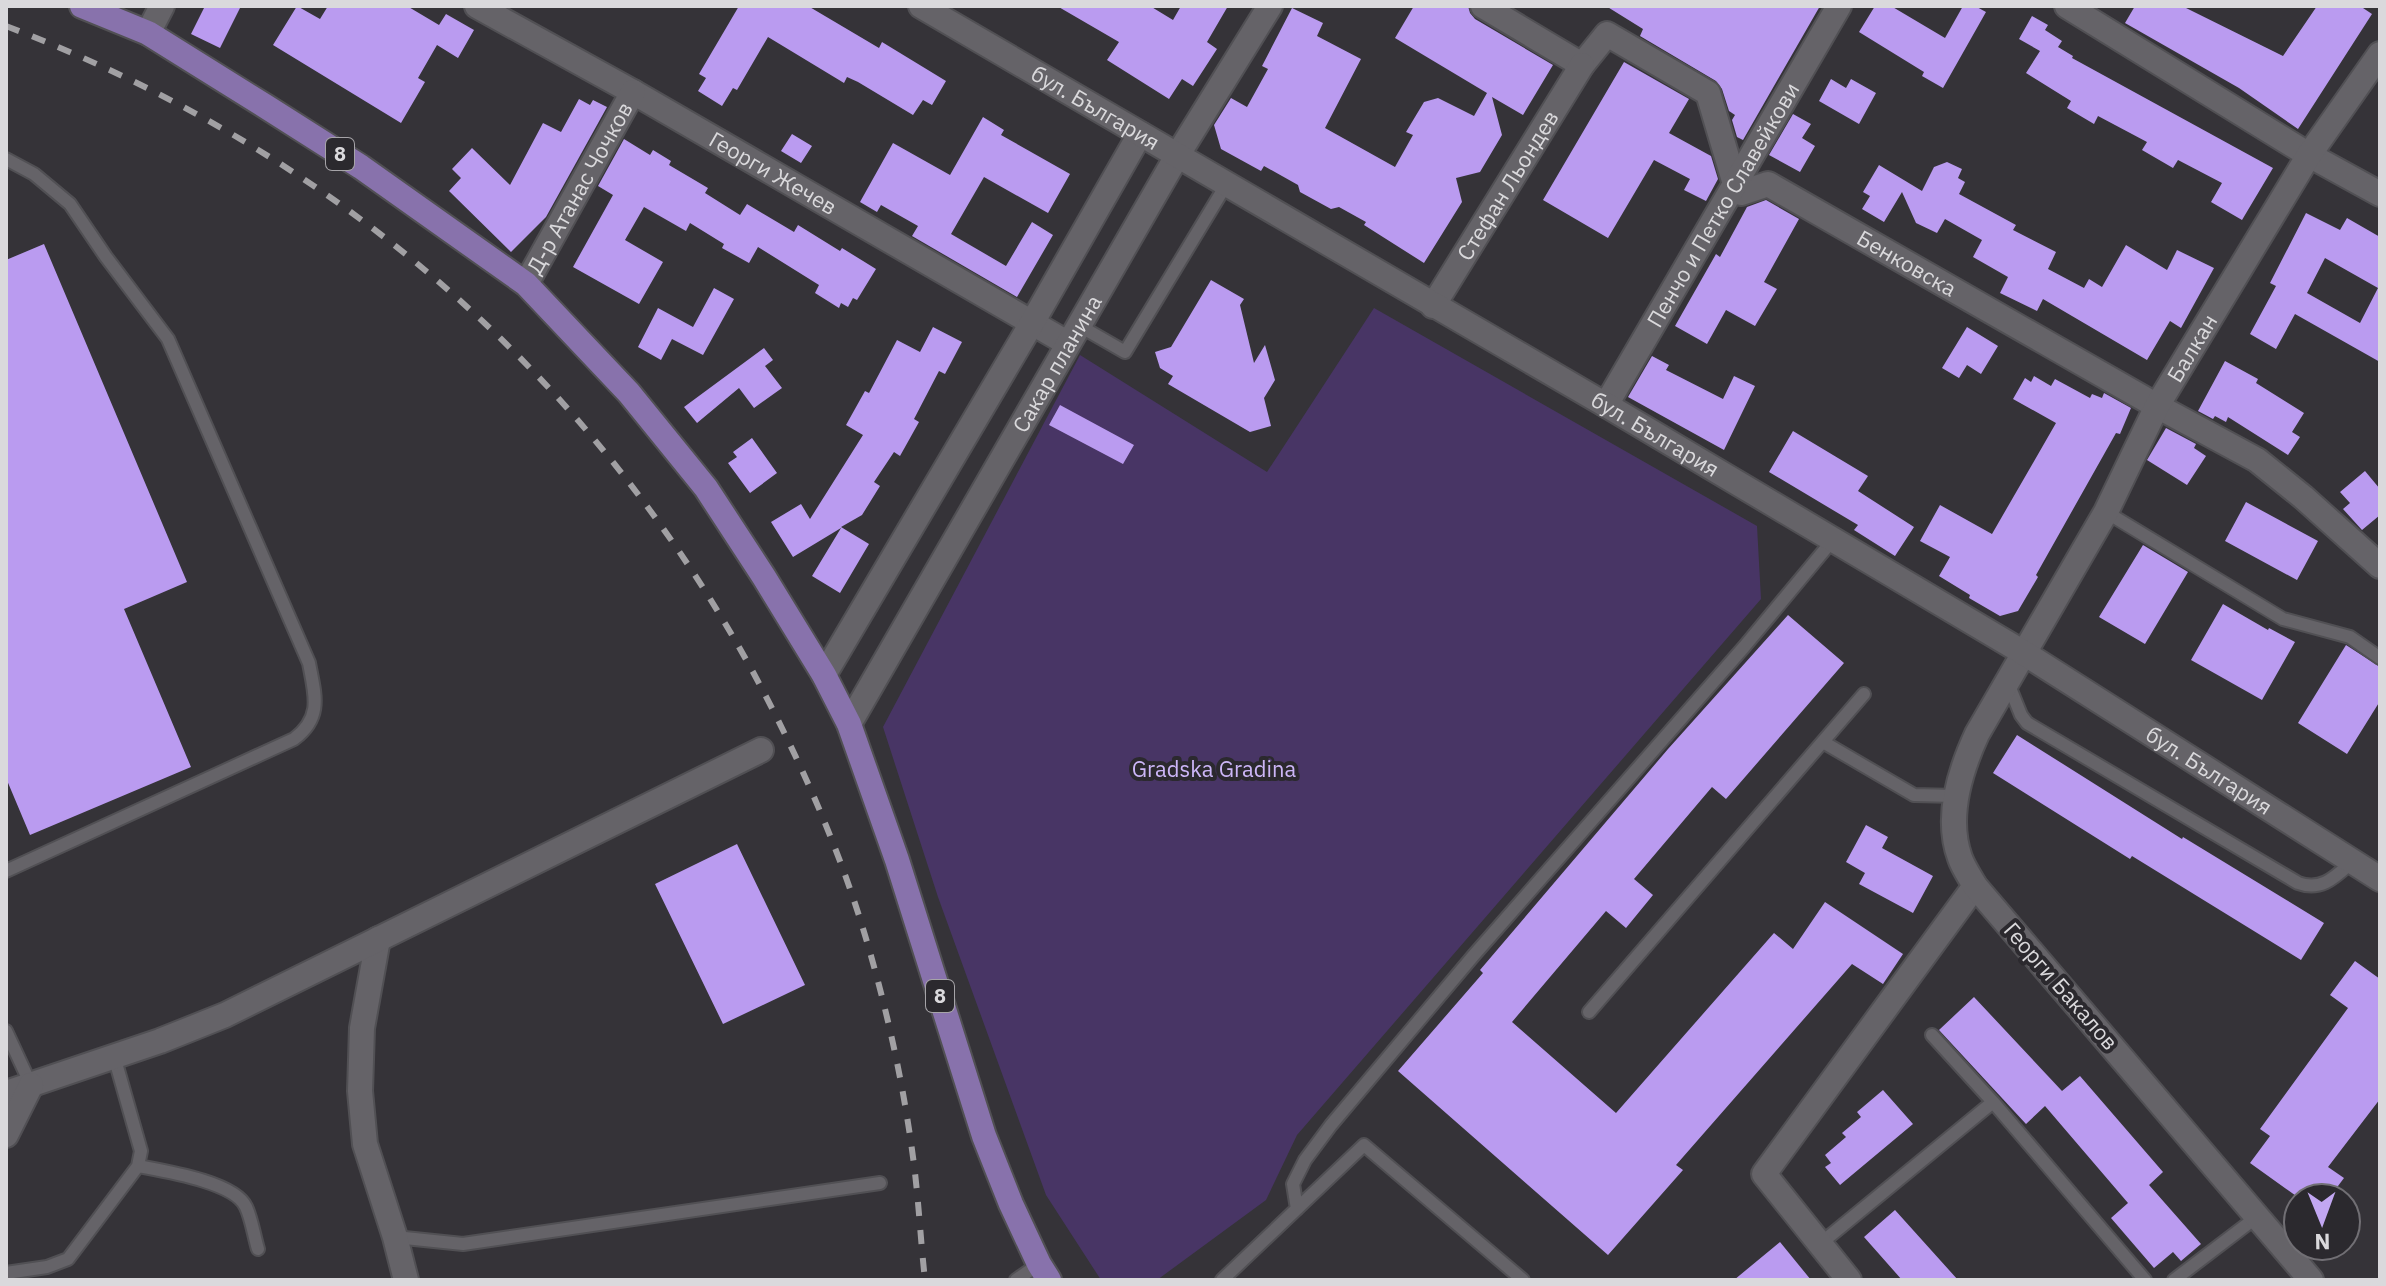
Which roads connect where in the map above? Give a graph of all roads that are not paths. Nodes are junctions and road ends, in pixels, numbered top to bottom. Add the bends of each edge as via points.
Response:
1 (82, 6) edge
2 (162, 6) edge
3 (477, 6) edge
4 (921, 6) edge
5 (1270, 6) edge
6 (1483, 6) edge
7 (1839, 6) edge
8 (2067, 6) edge
9 (148, 33) junction
10 (2380, 54) edge
11 (1582, 65) junction
12 (633, 92) junction
13 (1140, 134) junction
14 (2309, 155) junction
15 (1177, 156) junction
16 (6, 159) edge
17 (1735, 184) junction
18 (1226, 185) junction
19 (2380, 194) edge
20 (526, 284) junction
21 (1433, 306) junction
22 (1032, 323) junction
23 (1073, 334) junction
24 (1606, 405) junction
25 (2157, 406) junction
26 (2106, 512) junction
27 (1832, 541) junction
28 (2380, 566) edge
29 (2024, 653) junction
30 (2380, 658) edge
31 (824, 675) junction
32 (2007, 682) junction
33 (1864, 694) dead end
34 (849, 724) junction
35 (1823, 742) junction
36 (761, 750) dead end
37 (1956, 796) junction
38 (2353, 861) junction
39 (6, 871) edge
40 (2380, 879) edge
41 (1975, 886) junction
42 (378, 939) junction
43 (1589, 1012) dead end
44 (6, 1031) edge
45 (1932, 1035) dead end
46 (114, 1056) junction
47 (31, 1085) junction
48 (6, 1093) edge
49 (1993, 1102) junction
50 (6, 1135) edge
51 (138, 1166) junction
52 (880, 1183) dead end
53 (1297, 1209) junction
54 (2258, 1216) junction
55 (395, 1237) junction
56 (1820, 1244) junction
57 (258, 1249) dead end
58 (1044, 1272) edge
59 (6, 1273) edge
60 (406, 1280) edge
61 (1016, 1280) edge
62 (1222, 1280) edge
63 (1523, 1280) edge
64 (1849, 1280) edge
65 (2145, 1280) edge
66 (2174, 1280) edge
67 (2311, 1280) edge

1 - 9 main road, 8
2 - 9 street
3 - 12 street, Георги Жечев
4 - 13 street, бул. България
5 - 15 street, Сакар планина
6 - 11 street
7 - 17 street, Пенчо и Петко Славейкови
8 - 14 street
9 - 20 main road, 8 via 361,167
10 - 14 street, Балкан
11 - 17 street via 1607,34 1708,93
11 - 21 street, Стефан Льондев
12 - 20 street, Д-р Атанас Чочков
12 - 22 street, Георги Жечев
13 - 15 street, бул. България
13 - 22 street, Сакар планина
14 - 19 street
14 - 25 street, Балкан
15 - 18 street, бул. България
15 - 23 street, Сакар планина
16 - 39 lane via 70,204 168,339 309,663 317,706 294,739
17 - 24 street, Пенчо и Петко Славейкови
17 - 25 street, Бенковска via 1741,193 1768,184
18 - 21 street, бул. България
18 - 23 lane via 1125,352
20 - 31 main road, 8 via 629,393 706,488
21 - 24 street, бул. България
22 - 23 street, Георги Жечев
22 - 31 street, Сакар планина
23 - 34 street, Сакар планина
24 - 27 street, бул. България
25 - 26 street, Балкан
25 - 28 street, Бенковска via 2257,460
26 - 29 street, Балкан
26 - 30 lane via 2283,619 2350,637
27 - 29 street, бул. България
27 - 53 lane via 1331,1125 1293,1184
29 - 32 street, Георги Бакалов
29 - 38 street, бул. България
31 - 34 main road, 8
32 - 37 street, Георги Бакалов via 1963,765
32 - 38 lane via 2027,723 2298,883 2320,886
33 - 35 lane
34 - 58 main road, 8 via 984,1136
35 - 37 lane via 1914,795
35 - 43 lane
36 - 42 street
37 - 41 street, Георги Бакалов via 1959,857
38 - 40 street, бул. България
41 - 54 street, Георги Бакалов
41 - 56 street via 1764,1174
42 - 46 street via 225,1015
42 - 55 street via 362,1028 360,1091 365,1144
44 - 47 lane
45 - 49 lane
46 - 47 street
46 - 51 lane via 141,1151
47 - 48 street
47 - 50 street
49 - 56 lane
49 - 65 lane
51 - 57 lane via 197,1178 232,1192 245,1204
51 - 59 lane via 68,1259
52 - 55 lane via 463,1244
53 - 62 lane
53 - 63 lane via 1364,1145
54 - 66 lane
54 - 67 street, Георги Бакалов
55 - 60 street
56 - 64 street
58 - 61 lane

